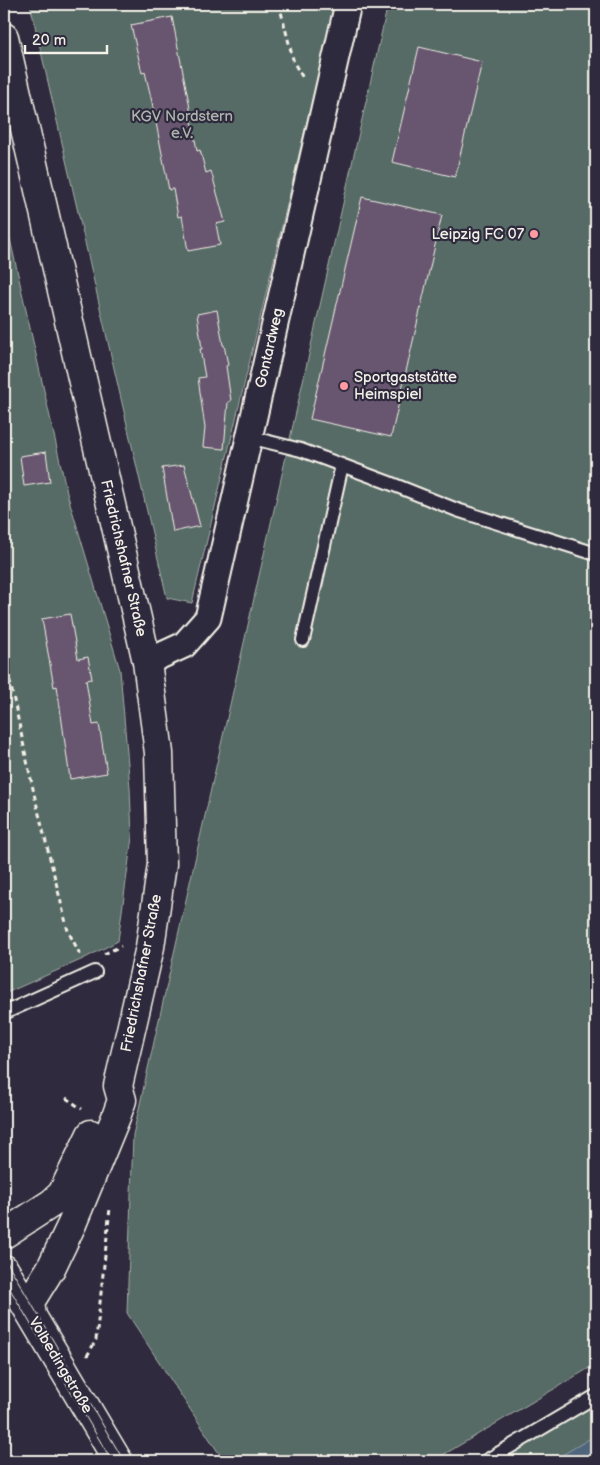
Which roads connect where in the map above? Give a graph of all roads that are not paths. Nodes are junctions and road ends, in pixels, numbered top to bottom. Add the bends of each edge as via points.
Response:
1 (348, 4) edge
2 (4, 36) edge
3 (249, 437) junction
4 (342, 465) junction
5 (596, 554) edge
6 (303, 640) dead end
7 (147, 662) junction
8 (94, 972) dead end
9 (4, 1013) edge
10 (118, 1086) junction
11 (4, 1234) edge
12 (4, 1269) edge
13 (32, 1316) junction
14 (596, 1396) edge
15 (118, 1461) edge
16 (486, 1461) edge

1 - 3 street, Gontardweg
2 - 7 main road, Friedrichshafner Straße
3 - 4 lane via 301,450
3 - 7 street, Gontardweg via 208,618 184,645
4 - 5 lane via 457,510
4 - 6 lane
7 - 10 main road, Friedrichshafner Straße via 159,753 162,864 150,947
8 - 9 lane
10 - 11 main road, Friedrichshafner Straße via 106,1096 62,1194 52,1204
10 - 13 main road, Friedrichshafner Straße via 122,1100 116,1117 72,1224 30,1302
12 - 13 main road, Volbedingstraße
13 - 15 main road, Volbedingstraße
14 - 16 lane

